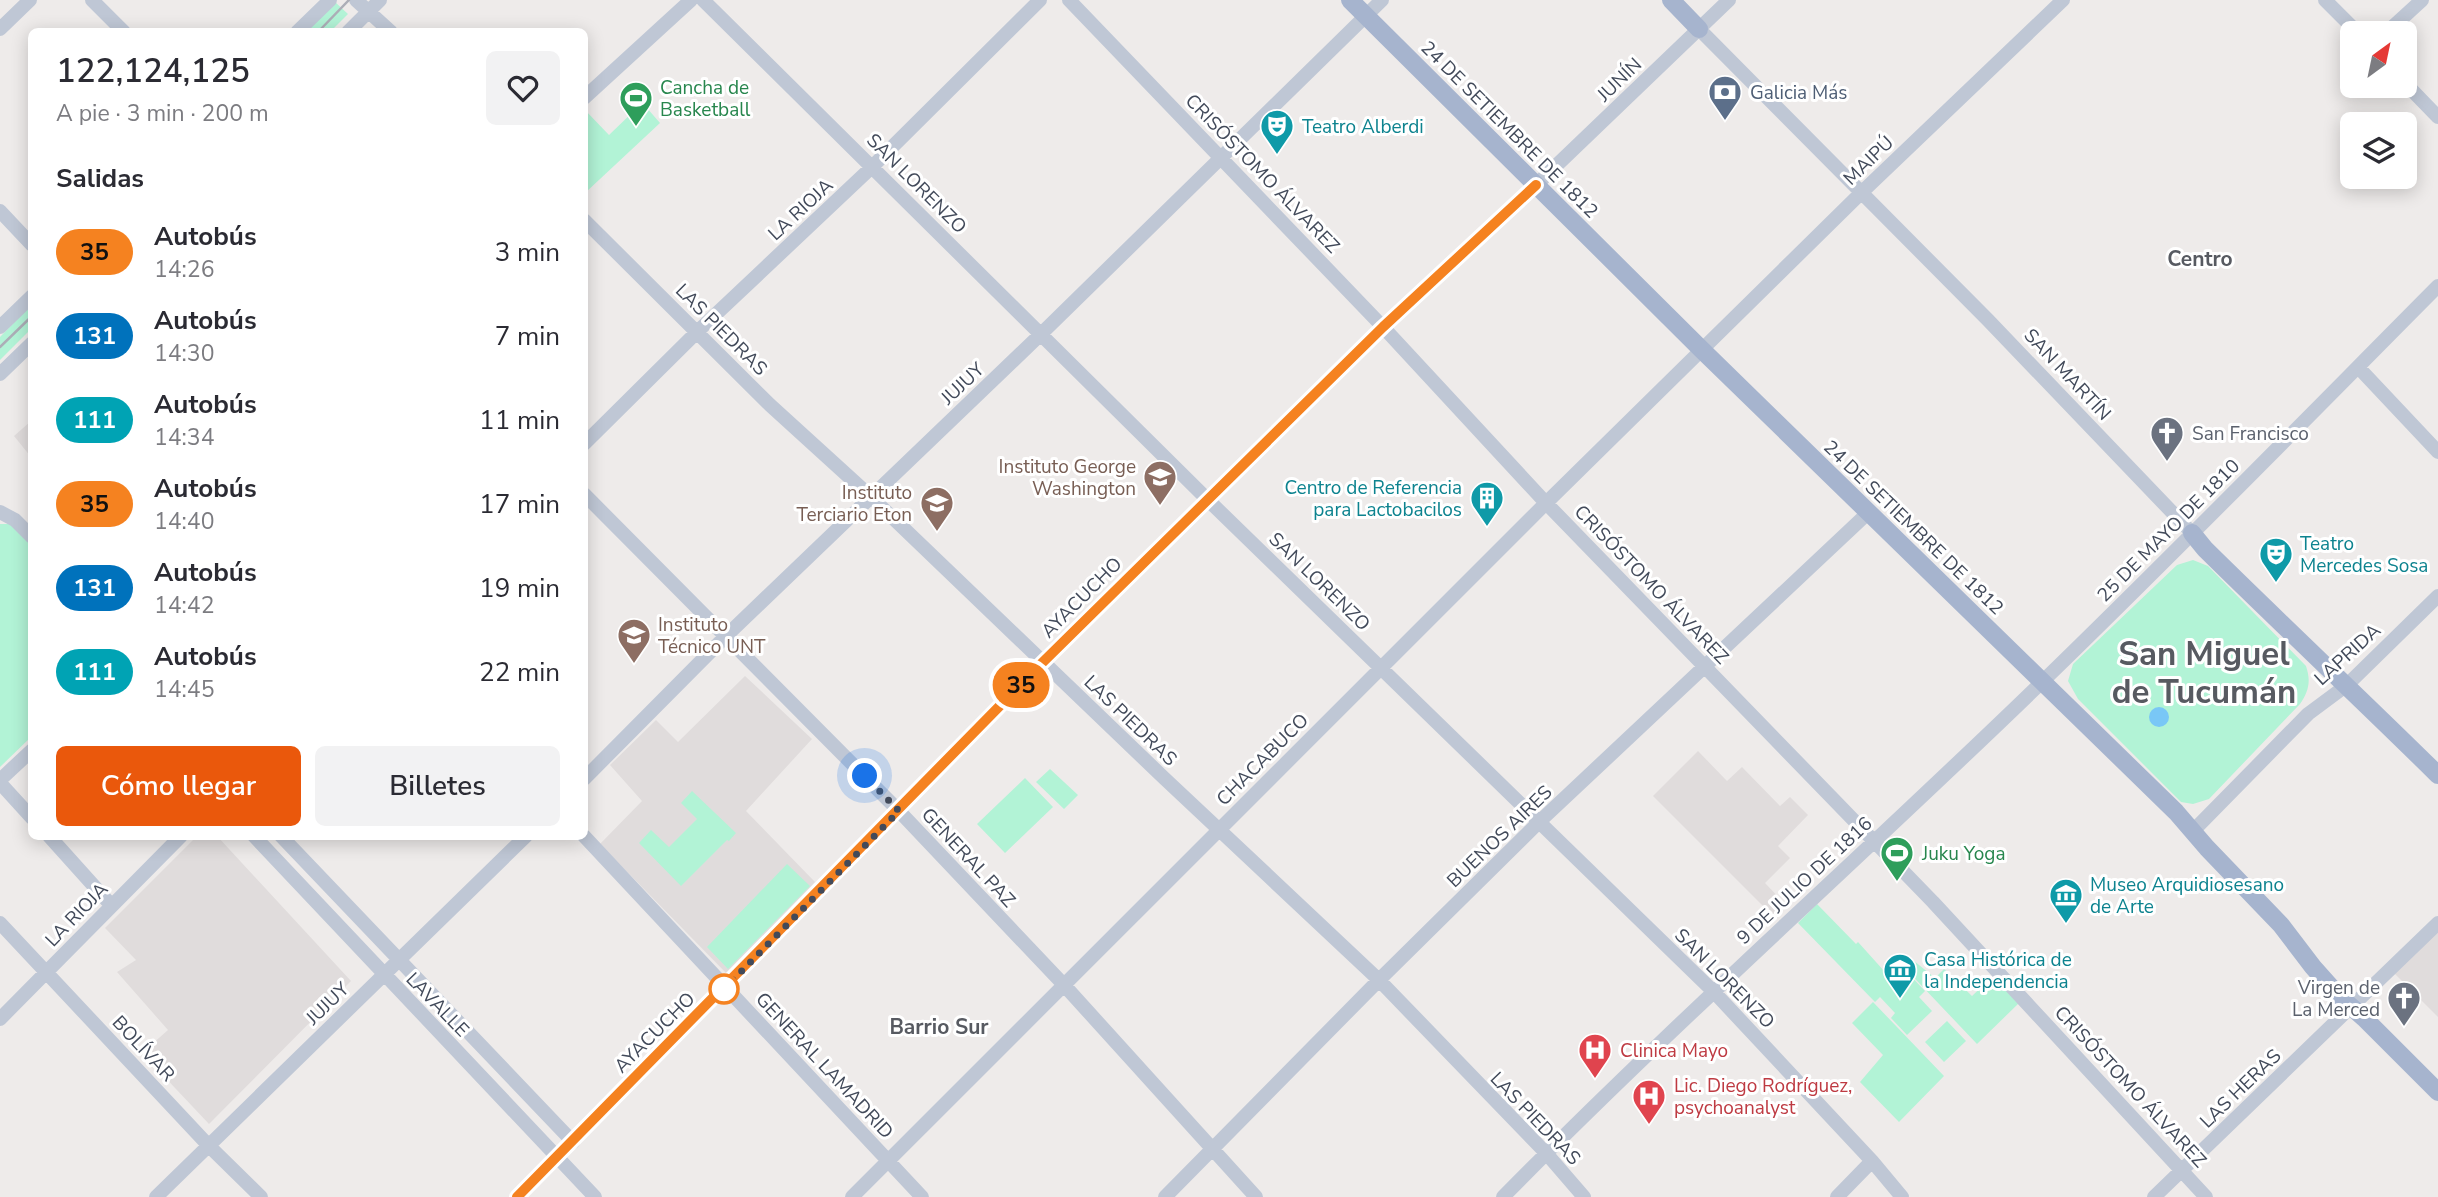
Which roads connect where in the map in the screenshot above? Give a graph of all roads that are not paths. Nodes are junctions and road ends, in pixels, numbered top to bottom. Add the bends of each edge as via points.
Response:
1 (30, 0) edge
2 (92, 0) edge
3 (330, 0) edge
4 (356, 0) edge
5 (691, 0) edge
6 (703, 0) edge
7 (1041, 0) edge
8 (1069, 0) edge
9 (1350, 0) edge
10 (1382, 0) edge
11 (1671, 0) edge
12 (1729, 0) edge
13 (2063, 0) edge
14 (2325, 0) edge
15 (2422, 0) edge
16 (375, 5) edge
17 (1366, 16) junction
18 (2346, 21) edge
19 (2399, 21) edge
20 (120, 28) edge
21 (301, 28) edge
22 (352, 28) edge
23 (389, 28) edge
24 (0, 29) edge
25 (1699, 29) junction
26 (588, 94) edge
27 (2417, 95) edge
28 (2438, 117) edge
29 (1221, 157) junction
30 (873, 166) junction
31 (1536, 185) junction
32 (1861, 193) junction
33 (0, 211) edge
34 (588, 223) edge
35 (28, 241) edge
36 (2438, 286) edge
37 (28, 300) edge
38 (0, 327) edge
39 (1383, 327) junction
40 (698, 331) junction
41 (1042, 334) junction
42 (28, 347) edge
43 (1702, 350) junction
44 (2357, 367) junction
45 (0, 374) edge
46 (588, 440) edge
47 (2438, 452) edge
48 (870, 496) junction
49 (588, 498) edge
50 (1208, 500) junction
51 (1546, 503) junction
52 (0, 512) edge
53 (1869, 512) junction
54 (28, 533) edge
55 (2192, 533) junction
56 (2438, 596) edge
57 (726, 636) junction
58 (1042, 663) junction
59 (1704, 666) junction
60 (1380, 667) junction
61 (2043, 682) junction
62 (2347, 685) junction
63 (28, 754) edge
64 (588, 775) edge
65 (2438, 775) edge
66 (0, 781) edge
67 (899, 811) junction
68 (28, 813) edge
69 (1539, 822) junction
70 (1220, 830) junction
71 (2194, 830) junction
72 (53, 840) edge
73 (177, 840) edge
74 (258, 840) edge
75 (285, 840) edge
76 (522, 840) edge
77 (588, 840) edge
78 (1874, 841) junction
79 (111, 905) junction
80 (0, 923) edge
81 (2438, 923) edge
82 (400, 960) junction
83 (46, 972) junction
84 (383, 975) junction
85 (1379, 980) junction
86 (1064, 985) junction
87 (725, 987) junction
88 (1714, 992) junction
89 (2352, 1008) junction
90 (0, 1019) edge
91 (2438, 1092) edge
92 (573, 1142) junction
93 (209, 1146) junction
94 (1213, 1150) junction
95 (1546, 1153) junction
96 (556, 1157) junction
97 (888, 1161) junction
98 (1872, 1161) junction
99 (2181, 1170) junction
100 (156, 1197) edge
101 (261, 1197) edge
102 (517, 1197) edge
103 (595, 1197) edge
104 (852, 1197) edge
105 (922, 1197) edge
106 (1165, 1197) edge
107 (1256, 1197) edge
108 (1503, 1197) edge
109 (1584, 1197) edge
110 (1837, 1197) edge
111 (1902, 1197) edge
112 (2154, 1197) edge
113 (2206, 1197) edge

1 - 24 street
2 - 20 street
3 - 21 street
4 - 16 street
5 - 26 street
6 - 30 street, SAN LORENZO
7 - 30 street, LA RIOJA
8 - 29 street, CRISÓSTOMO ÁLVAREZ
9 - 17 main road, 24 DE SETIEMBRE DE 1812
10 - 17 street, JUJUY
11 - 25 main road, SAN MARTÍN
12 - 25 street, JUNÍN
13 - 32 street, MAIPÚ
14 - 18 street
15 - 19 street
16 - 22 street
16 - 23 street
17 - 29 street, JUJUY
17 - 31 main road, 24 DE SETIEMBRE DE 1812
25 - 31 street, JUNÍN
25 - 32 street, SAN MARTÍN
27 - 28 street
29 - 39 street, CRISÓSTOMO ÁLVAREZ
29 - 41 street, JUJUY
30 - 40 street, LA RIOJA
30 - 41 street, SAN LORENZO
31 - 39 street, AYACUCHO
31 - 43 main road, 24 DE SETIEMBRE DE 1812
32 - 43 street, MAIPÚ
32 - 55 street, SAN MARTÍN
33 - 35 street
34 - 40 street, LAS PIEDRAS
36 - 44 street, 25 DE MAYO DE 1810
37 - 38 street
39 - 50 street, AYACUCHO
39 - 51 street, CRISÓSTOMO ÁLVAREZ
40 - 46 street, LA RIOJA
40 - 48 street, LAS PIEDRAS
41 - 48 street, JUJUY
41 - 50 street, SAN LORENZO
42 - 45 street
43 - 51 street, CHACABUCO
43 - 53 main road, 24 DE SETIEMBRE DE 1812
44 - 47 street
44 - 55 street, 25 DE MAYO DE 1810
48 - 57 street, JUJUY
48 - 58 street, LAS PIEDRAS
49 - 57 street, GENERAL PAZ
50 - 58 street, AYACUCHO
50 - 60 street, SAN LORENZO
51 - 59 street, CRISÓSTOMO ÁLVAREZ
51 - 60 street, CHACABUCO
52 - 54 street
53 - 59 street, BUENOS AIRES
53 - 61 main road, 24 DE SETIEMBRE DE 1812
55 - 61 street, 25 DE MAYO DE 1810
55 - 62 main road, SAN MARTÍN via 2318,662
56 - 62 street, LAPRIDA
57 - 64 street, JUJUY
57 - 67 street, GENERAL PAZ
58 - 67 street, AYACUCHO
58 - 70 street, LAS PIEDRAS
59 - 69 street, BUENOS AIRES
59 - 78 street, CRISÓSTOMO ÁLVAREZ
60 - 69 street, SAN LORENZO
60 - 70 street, CHACABUCO
61 - 71 main road, 24 DE SETIEMBRE DE 1812
61 - 78 street, 9 DE JULIO DE 1816
62 - 65 main road, SAN MARTÍN
62 - 71 street, LAPRIDA via 2308,714
63 - 66 street
66 - 68 street
67 - 86 street, GENERAL PAZ
67 - 87 street, AYACUCHO
69 - 85 street, BUENOS AIRES
69 - 88 street, SAN LORENZO
70 - 85 street, LAS PIEDRAS
70 - 86 street, CHACABUCO
71 - 89 main road, 24 DE SETIEMBRE DE 1812
72 - 79 street
73 - 79 street, LA RIOJA
74 - 84 street, LAVALLE
75 - 82 street, LAVALLE
76 - 82 street, JUJUY
77 - 87 street, GENERAL LAMADRID
78 - 88 street, 9 DE JULIO DE 1816
78 - 99 street, CRISÓSTOMO ÁLVAREZ
79 - 83 street, LA RIOJA
80 - 83 street, BOLÍVAR
81 - 89 street
82 - 84 street, JUJUY
82 - 92 street, LAVALLE
83 - 90 street, LA RIOJA
83 - 93 street, BOLÍVAR
84 - 93 street, JUJUY
84 - 96 street, LAVALLE
85 - 94 street, BUENOS AIRES
85 - 95 street, LAS PIEDRAS
86 - 94 street, GENERAL PAZ
86 - 97 street, CHACABUCO
87 - 92 street, AYACUCHO
87 - 97 street, GENERAL LAMADRID
88 - 95 street, 9 DE JULIO DE 1816
88 - 98 street, SAN LORENZO
89 - 91 main road, 24 DE SETIEMBRE DE 1812
89 - 99 street, LAS HERAS
92 - 96 street, AYACUCHO
93 - 100 street, JUJUY
93 - 101 street, BOLÍVAR
94 - 106 street, BUENOS AIRES
94 - 107 street, GENERAL PAZ
95 - 108 street, 9 DE JULIO DE 1816
95 - 109 street, LAS PIEDRAS
96 - 102 street, AYACUCHO
96 - 103 street, LAVALLE
97 - 104 street, CHACABUCO
97 - 105 street, GENERAL LAMADRID
98 - 110 street
98 - 111 street, SAN LORENZO
99 - 112 street, LAS HERAS
99 - 113 street, CRISÓSTOMO ÁLVAREZ

